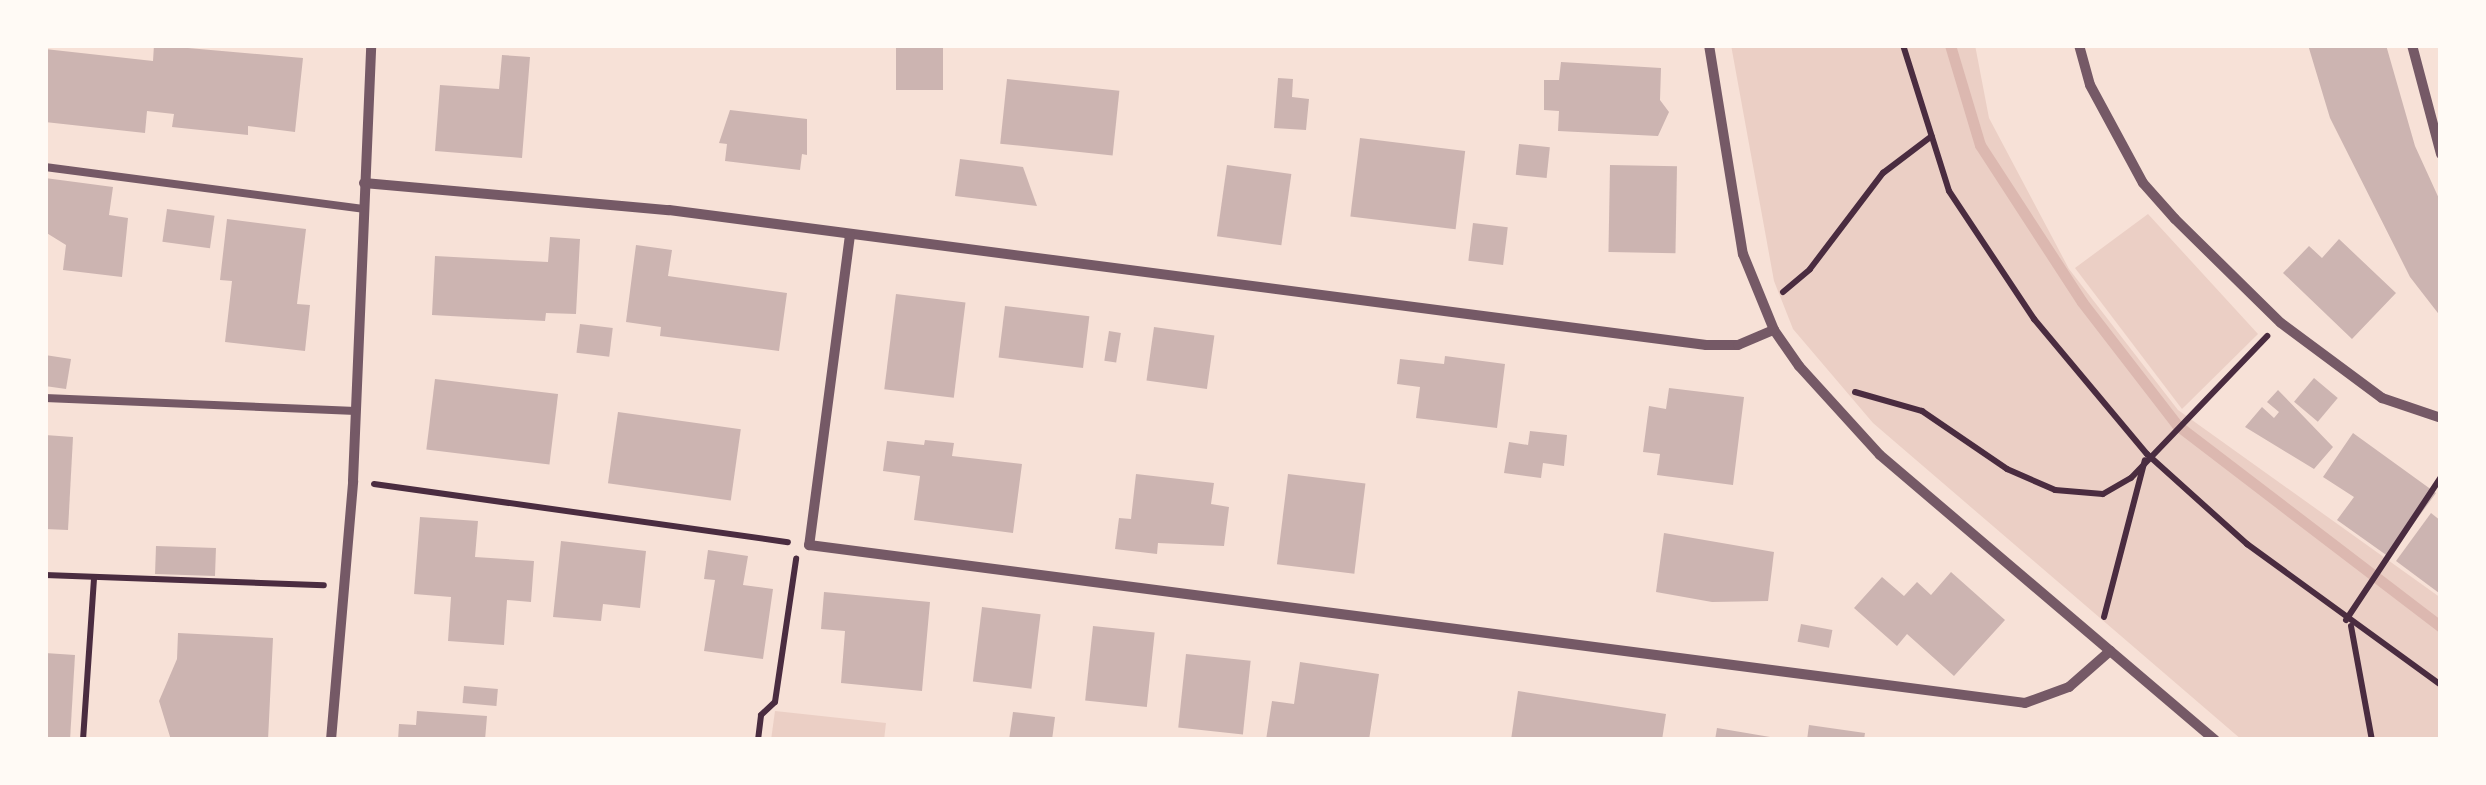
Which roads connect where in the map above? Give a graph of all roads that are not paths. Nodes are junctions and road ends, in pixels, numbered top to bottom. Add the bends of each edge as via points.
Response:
1 (370, 45) edge
2 (1709, 45) edge
3 (2079, 45) edge
4 (2412, 45) edge
5 (2441, 154) edge
6 (45, 167) edge
7 (364, 183) junction
8 (363, 209) junction
9 (850, 236) junction
10 (1774, 330) junction
11 (45, 398) edge
12 (356, 411) junction
13 (2441, 418) edge
14 (2110, 651) junction
15 (331, 740) edge
16 (2215, 740) edge

1 - 7 street
2 - 10 street via 1742,254
3 - 13 street via 2090,85 2143,182 2281,323 2382,398
4 - 5 street
6 - 8 lane
7 - 8 street
7 - 9 street via 670,210
8 - 12 street
9 - 10 street via 1706,345 1738,344
9 - 14 street via 809,545 2025,703 2069,687
10 - 14 street via 1826,400 1880,455
11 - 12 lane
12 - 15 street
14 - 16 street

